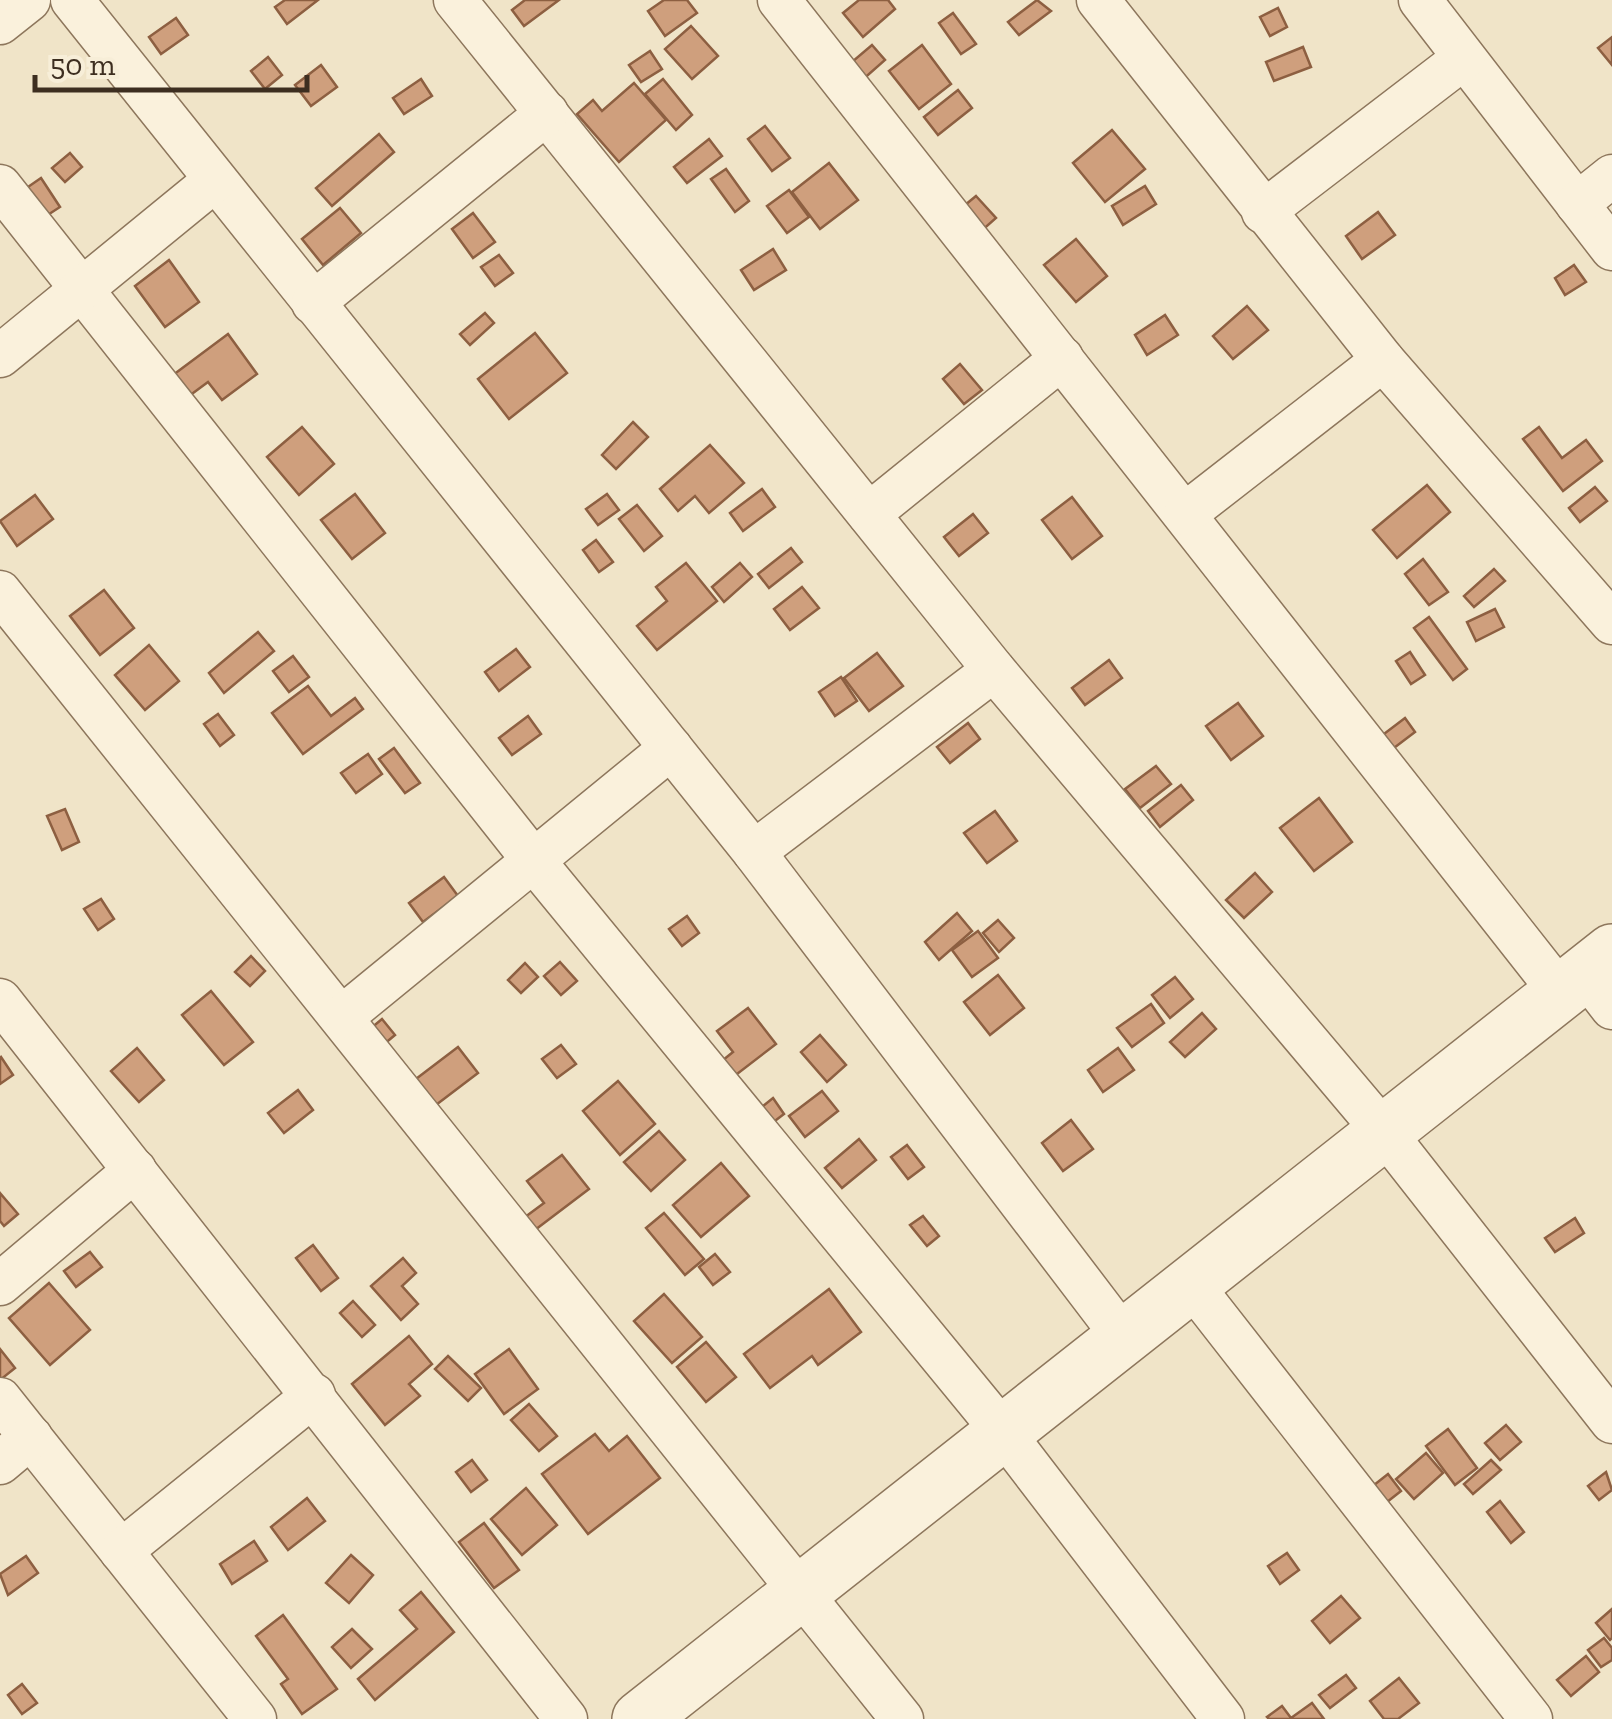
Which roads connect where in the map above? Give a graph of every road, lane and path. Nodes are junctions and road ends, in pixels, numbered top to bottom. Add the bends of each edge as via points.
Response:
1 (29, 0) edge
2 (72, 0) edge
3 (455, 0) edge
4 (779, 0) edge
5 (1098, 0) edge
6 (1420, 0) edge
7 (0, 24) edge
8 (1464, 58) junction
9 (547, 113) junction
10 (1612, 176) edge
11 (214, 181) junction
12 (0, 186) edge
13 (1576, 204) junction
14 (1263, 212) junction
15 (1612, 248) edge
16 (80, 290) junction
17 (313, 303) junction
18 (0, 356) edge
19 (1062, 358) junction
20 (1383, 360) junction
21 (869, 514) junction
22 (1185, 514) junction
23 (6, 613) edge
24 (1612, 623) edge
25 (994, 670) junction
26 (671, 748) junction
27 (754, 852) junction
28 (534, 861) junction
29 (1592, 981) edge
30 (0, 1000) edge
31 (342, 1017) junction
32 (1385, 1133) junction
33 (135, 1170) junction
34 (0, 1284) edge
35 (1190, 1284) junction
36 (1123, 1337) junction
37 (314, 1394) junction
38 (0, 1399) edge
39 (1612, 1422) edge
40 (1003, 1432) junction
41 (15, 1450) edge
42 (121, 1551) junction
43 (802, 1591) junction
44 (255, 1719) edge
45 (566, 1719) edge
46 (640, 1719) edge
47 (902, 1719) edge
48 (1223, 1719) edge
49 (1531, 1719) edge

1 - 7 street
2 - 11 street
3 - 9 street
4 - 19 street
5 - 14 street
6 - 8 street
8 - 13 street
8 - 14 street
9 - 17 street
9 - 21 street
10 - 13 street
11 - 16 street
11 - 17 street
12 - 16 street
13 - 15 street
14 - 20 street
16 - 18 street
16 - 28 street
17 - 26 street
19 - 21 street
19 - 22 street
20 - 22 street
20 - 24 street
21 - 25 street
22 - 29 street
23 - 31 street
25 - 27 street
25 - 32 street
26 - 27 street
26 - 28 street
27 - 36 street
28 - 31 street
28 - 40 street
29 - 32 street
30 - 33 street
31 - 43 street
32 - 35 street
32 - 39 street
33 - 34 street
33 - 37 street
35 - 36 street
35 - 49 street
36 - 40 street
37 - 42 street
37 - 45 street
38 - 41 street
40 - 43 street
40 - 48 street
41 - 42 street
42 - 44 street
43 - 46 street
43 - 47 street

